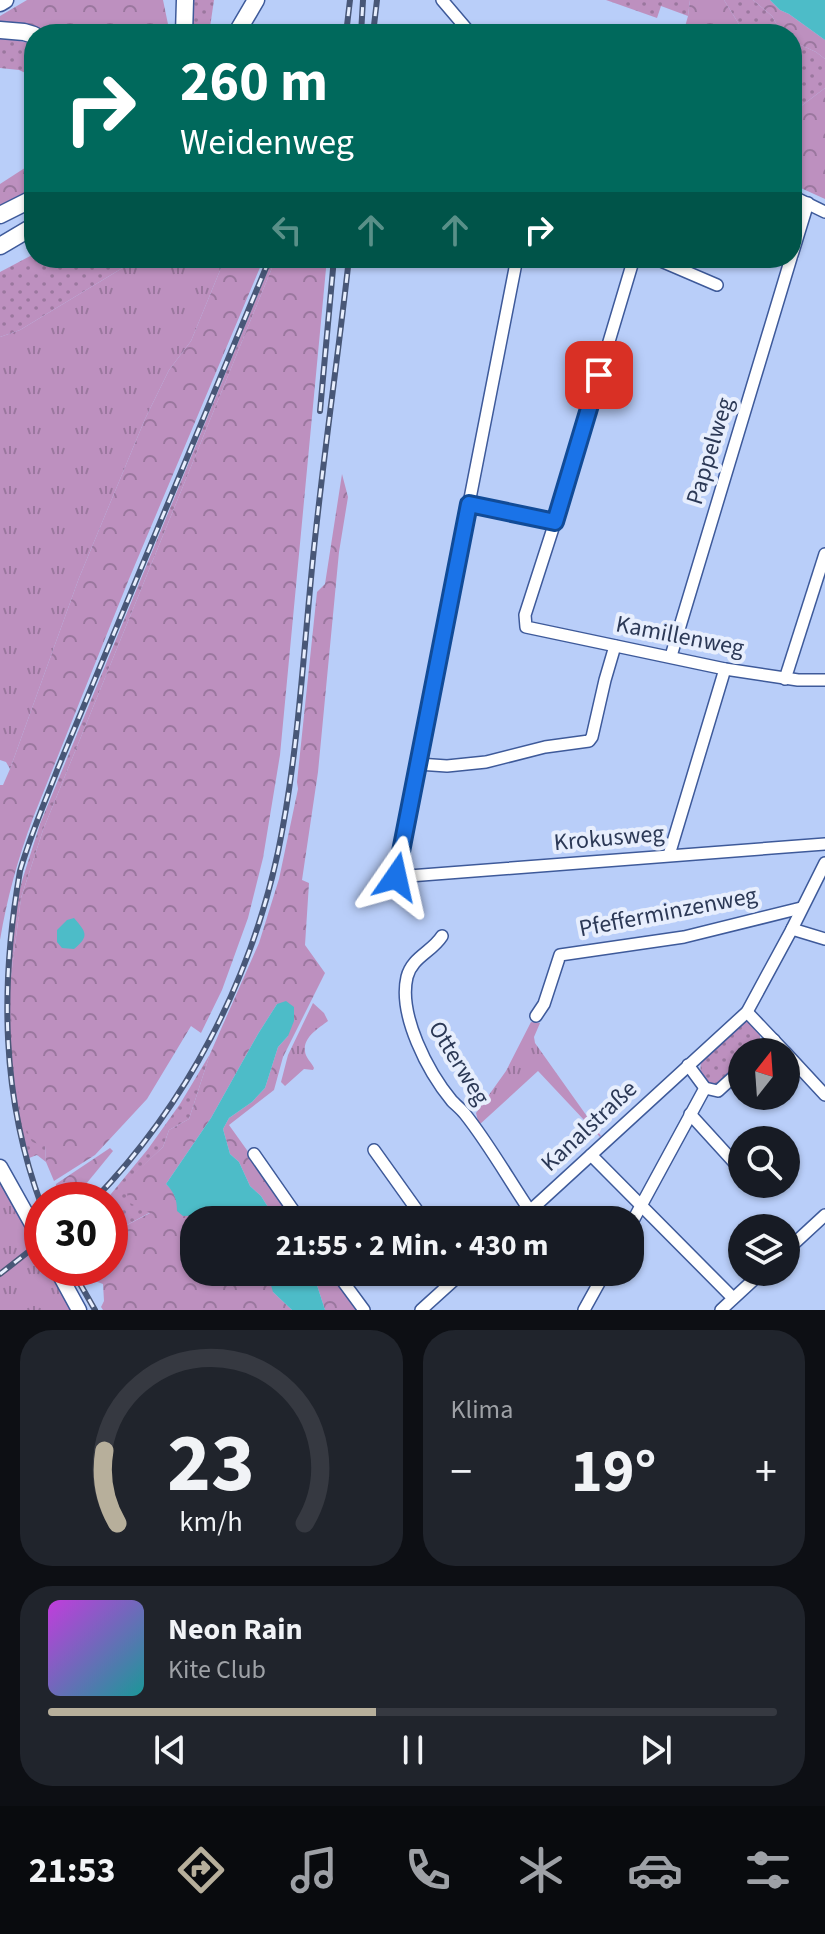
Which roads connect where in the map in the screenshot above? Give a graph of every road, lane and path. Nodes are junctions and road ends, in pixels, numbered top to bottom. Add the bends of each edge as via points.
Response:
1 (5, 0) edge
2 (185, 0) edge
3 (247, 0) edge
4 (256, 0) edge
5 (442, 0) edge
6 (0, 3) edge
7 (184, 24) edge
8 (240, 24) edge
9 (242, 24) edge
10 (462, 24) edge
11 (0, 30) edge
12 (24, 32) edge
13 (802, 200) edge
14 (24, 203) edge
15 (808, 203) junction
16 (825, 212) edge
17 (0, 215) edge
18 (802, 223) edge
19 (24, 232) edge
20 (0, 246) edge
21 (515, 268) edge
22 (631, 268) edge
23 (677, 268) edge
24 (788, 268) edge
25 (717, 285) dead end
26 (469, 504) junction
27 (555, 522) junction
28 (825, 554) edge
29 (615, 646) junction
30 (671, 656) junction
31 (725, 669) junction
32 (785, 679) junction
33 (825, 680) edge
34 (418, 764) junction
35 (825, 844) edge
36 (669, 855) junction
37 (825, 863) edge
38 (801, 908) junction
39 (792, 929) junction
40 (442, 936) dead end
41 (825, 939) edge
42 (747, 1012) junction
43 (536, 1016) dead end
44 (772, 1038) edge
45 (688, 1065) junction
46 (800, 1067) edge
47 (728, 1082) edge
48 (705, 1088) junction
49 (825, 1095) edge
50 (690, 1114) junction
51 (374, 1150) dead end
52 (0, 1152) edge
53 (254, 1154) dead end
54 (591, 1155) junction
55 (728, 1156) edge
56 (0, 1167) edge
57 (24, 1202) edge
58 (290, 1206) edge
59 (414, 1206) edge
60 (527, 1206) edge
61 (535, 1206) edge
62 (641, 1206) joint
63 (24, 1209) edge
64 (644, 1209) edge
65 (825, 1215) edge
66 (800, 1238) edge
67 (66, 1286) edge
68 (346, 1286) edge
69 (448, 1286) edge
70 (597, 1286) edge
71 (746, 1286) edge
72 (733, 1298) junction
73 (79, 1310) edge
74 (364, 1310) edge
75 (421, 1310) edge
76 (584, 1310) edge
77 (721, 1310) edge

1 - 6 highway
2 - 7 highway
3 - 8 highway
4 - 9 highway
5 - 10 street
11 - 12 highway
13 - 15 street
14 - 17 highway
15 - 16 street
15 - 18 street, Pappelweg
19 - 20 highway
21 - 26 street
22 - 27 street
23 - 25 street
24 - 30 street, Pappelweg
26 - 27 street
26 - 34 street
27 - 29 street, Kamillenweg via 525,615 526,627
28 - 32 street
29 - 30 street, Kamillenweg
29 - 34 street via 589,741 486,762
30 - 31 street, Kamillenweg
31 - 32 street, Kamillenweg
31 - 36 street
32 - 33 street, Kamillenweg
34 - 36 street, Krokusweg via 396,877
35 - 36 street, Krokusweg
37 - 38 street
38 - 39 street
38 - 43 street, Pfefferminzenweg via 684,937 560,955
39 - 41 street
39 - 42 street
40 - 60 street, Otterweg via 409,971 409,1024 450,1099
42 - 44 street
42 - 45 street, Kanalstraße
45 - 48 street
45 - 54 street, Kanalstraße
46 - 49 street
47 - 48 street via 718,1091
48 - 50 street
50 - 55 street
50 - 62 street
51 - 59 street
52 - 57 main road
53 - 58 street
54 - 61 street, Kanalstraße
54 - 62 street
56 - 63 main road
64 - 72 street
65 - 66 street
67 - 73 main road
68 - 74 street
69 - 75 street
70 - 76 street
71 - 72 street
72 - 77 street

